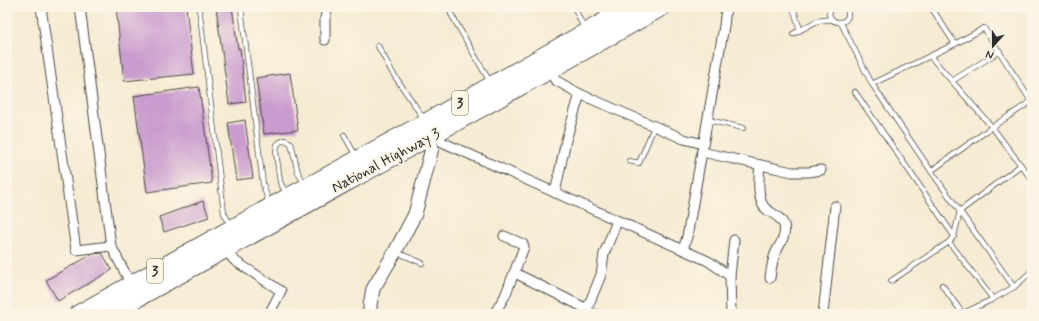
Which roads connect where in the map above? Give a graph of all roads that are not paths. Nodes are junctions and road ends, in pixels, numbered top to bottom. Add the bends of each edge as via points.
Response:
1 (41, 7) edge
2 (80, 7) edge
3 (199, 7) edge
4 (328, 7) edge
5 (574, 7) edge
6 (630, 7) edge
7 (662, 7) edge
8 (726, 7) edge
9 (793, 7) edge
10 (832, 7) edge
11 (846, 7) edge
12 (931, 7) edge
13 (242, 8) edge
14 (606, 13) edge
15 (451, 14) dead end
16 (832, 19) junction
17 (841, 23) junction
18 (800, 30) junction
19 (586, 31) junction
20 (793, 34) dead end
21 (326, 40) dead end
22 (955, 44) junction
23 (378, 46) dead end
24 (1000, 52) junction
25 (930, 56) junction
26 (550, 70) junction
27 (952, 81) junction
28 (872, 84) junction
29 (492, 85) junction
30 (855, 92) dead end
31 (580, 94) junction
32 (1032, 101) edge
33 (708, 120) junction
34 (654, 127) junction
35 (992, 127) junction
36 (743, 128) dead end
37 (344, 135) dead end
38 (433, 137) junction
39 (702, 148) junction
40 (358, 159) junction
41 (629, 161) dead end
42 (760, 165) junction
43 (1021, 165) junction
44 (821, 170) dead end
45 (931, 171) junction
46 (1032, 180) edge
47 (306, 186) junction
48 (555, 193) junction
49 (288, 197) junction
50 (270, 206) junction
51 (835, 206) dead end
52 (960, 211) junction
53 (618, 221) junction
54 (504, 236) dead end
55 (954, 236) junction
56 (232, 240) junction
57 (734, 240) dead end
58 (949, 242) junction
59 (111, 246) junction
60 (683, 249) junction
61 (396, 252) junction
62 (422, 263) dead end
63 (1032, 271) edge
64 (515, 273) junction
65 (730, 276) junction
66 (770, 278) dead end
67 (891, 281) dead end
68 (131, 284) junction
69 (942, 285) dead end
70 (1014, 288) junction
71 (993, 299) junction
72 (7, 305) edge
73 (587, 309) junction
74 (9, 314) edge
75 (78, 314) edge
76 (109, 314) edge
77 (269, 314) edge
78 (370, 314) edge
79 (494, 314) edge
80 (603, 314) edge
81 (731, 314) edge
82 (823, 314) edge
83 (962, 314) edge

1 - 59 street via 76,250
2 - 59 street
3 - 56 lane via 224,213
4 - 21 street via 325,18
5 - 19 lane
6 - 14 highway, National Highway 3 / 3
7 - 26 highway, National Highway 3 / 3
8 - 33 street
9 - 18 lane
10 - 16 lane via 829,15
11 - 17 lane via 849,11 848,16
12 - 22 lane
13 - 50 lane via 264,184
14 - 19 highway, National Highway 3 / 3
15 - 29 lane
16 - 17 lane
16 - 18 lane via 817,21
17 - 28 lane
18 - 20 lane
19 - 29 highway, National Highway 3 / 3
22 - 24 lane via 984,28
22 - 25 lane
23 - 38 lane
24 - 27 lane
24 - 32 lane
25 - 27 lane
25 - 28 lane
26 - 31 street via 555,80
26 - 38 highway, National Highway 3 / 3
27 - 35 lane
28 - 45 lane
29 - 38 highway, National Highway 3 / 3
30 - 55 lane
31 - 34 street
31 - 48 street via 566,140
32 - 35 lane
33 - 36 lane
33 - 39 street
34 - 39 street
34 - 41 lane via 639,163
35 - 43 lane
35 - 45 lane
37 - 40 lane
38 - 40 highway, National Highway 3 / 3
38 - 48 street
38 - 56 highway, National Highway 3 / 3
38 - 61 street via 415,214
39 - 42 street
39 - 60 street
40 - 47 highway, National Highway 3 / 3
42 - 44 street via 792,172
42 - 66 street via 758,181 761,200 765,208 780,218 784,226 784,236 775,254
43 - 46 lane
43 - 52 lane
45 - 52 lane
47 - 49 highway, National Highway 3 / 3
47 - 49 lane via 298,173 291,143 285,140 280,142 276,152 280,182
48 - 53 street
49 - 50 highway, National Highway 3 / 3
50 - 56 highway, National Highway 3 / 3
51 - 82 street
52 - 55 lane
52 - 70 lane
53 - 60 street
53 - 73 street via 604,254 601,275
54 - 64 street via 523,244 524,247
55 - 58 lane
56 - 68 highway, National Highway 3 / 3
56 - 76 highway, National Highway 3 / 3
56 - 77 street via 235,261 281,290
57 - 65 street
58 - 67 lane
58 - 71 lane
59 - 68 street
60 - 65 street via 708,261
61 - 62 lane
61 - 78 street via 373,289
63 - 70 lane
64 - 73 street
64 - 79 street
65 - 81 street
68 - 75 highway, National Highway 3 / 3
69 - 83 lane
70 - 71 lane
71 - 83 lane
72 - 74 lane
73 - 80 lane

